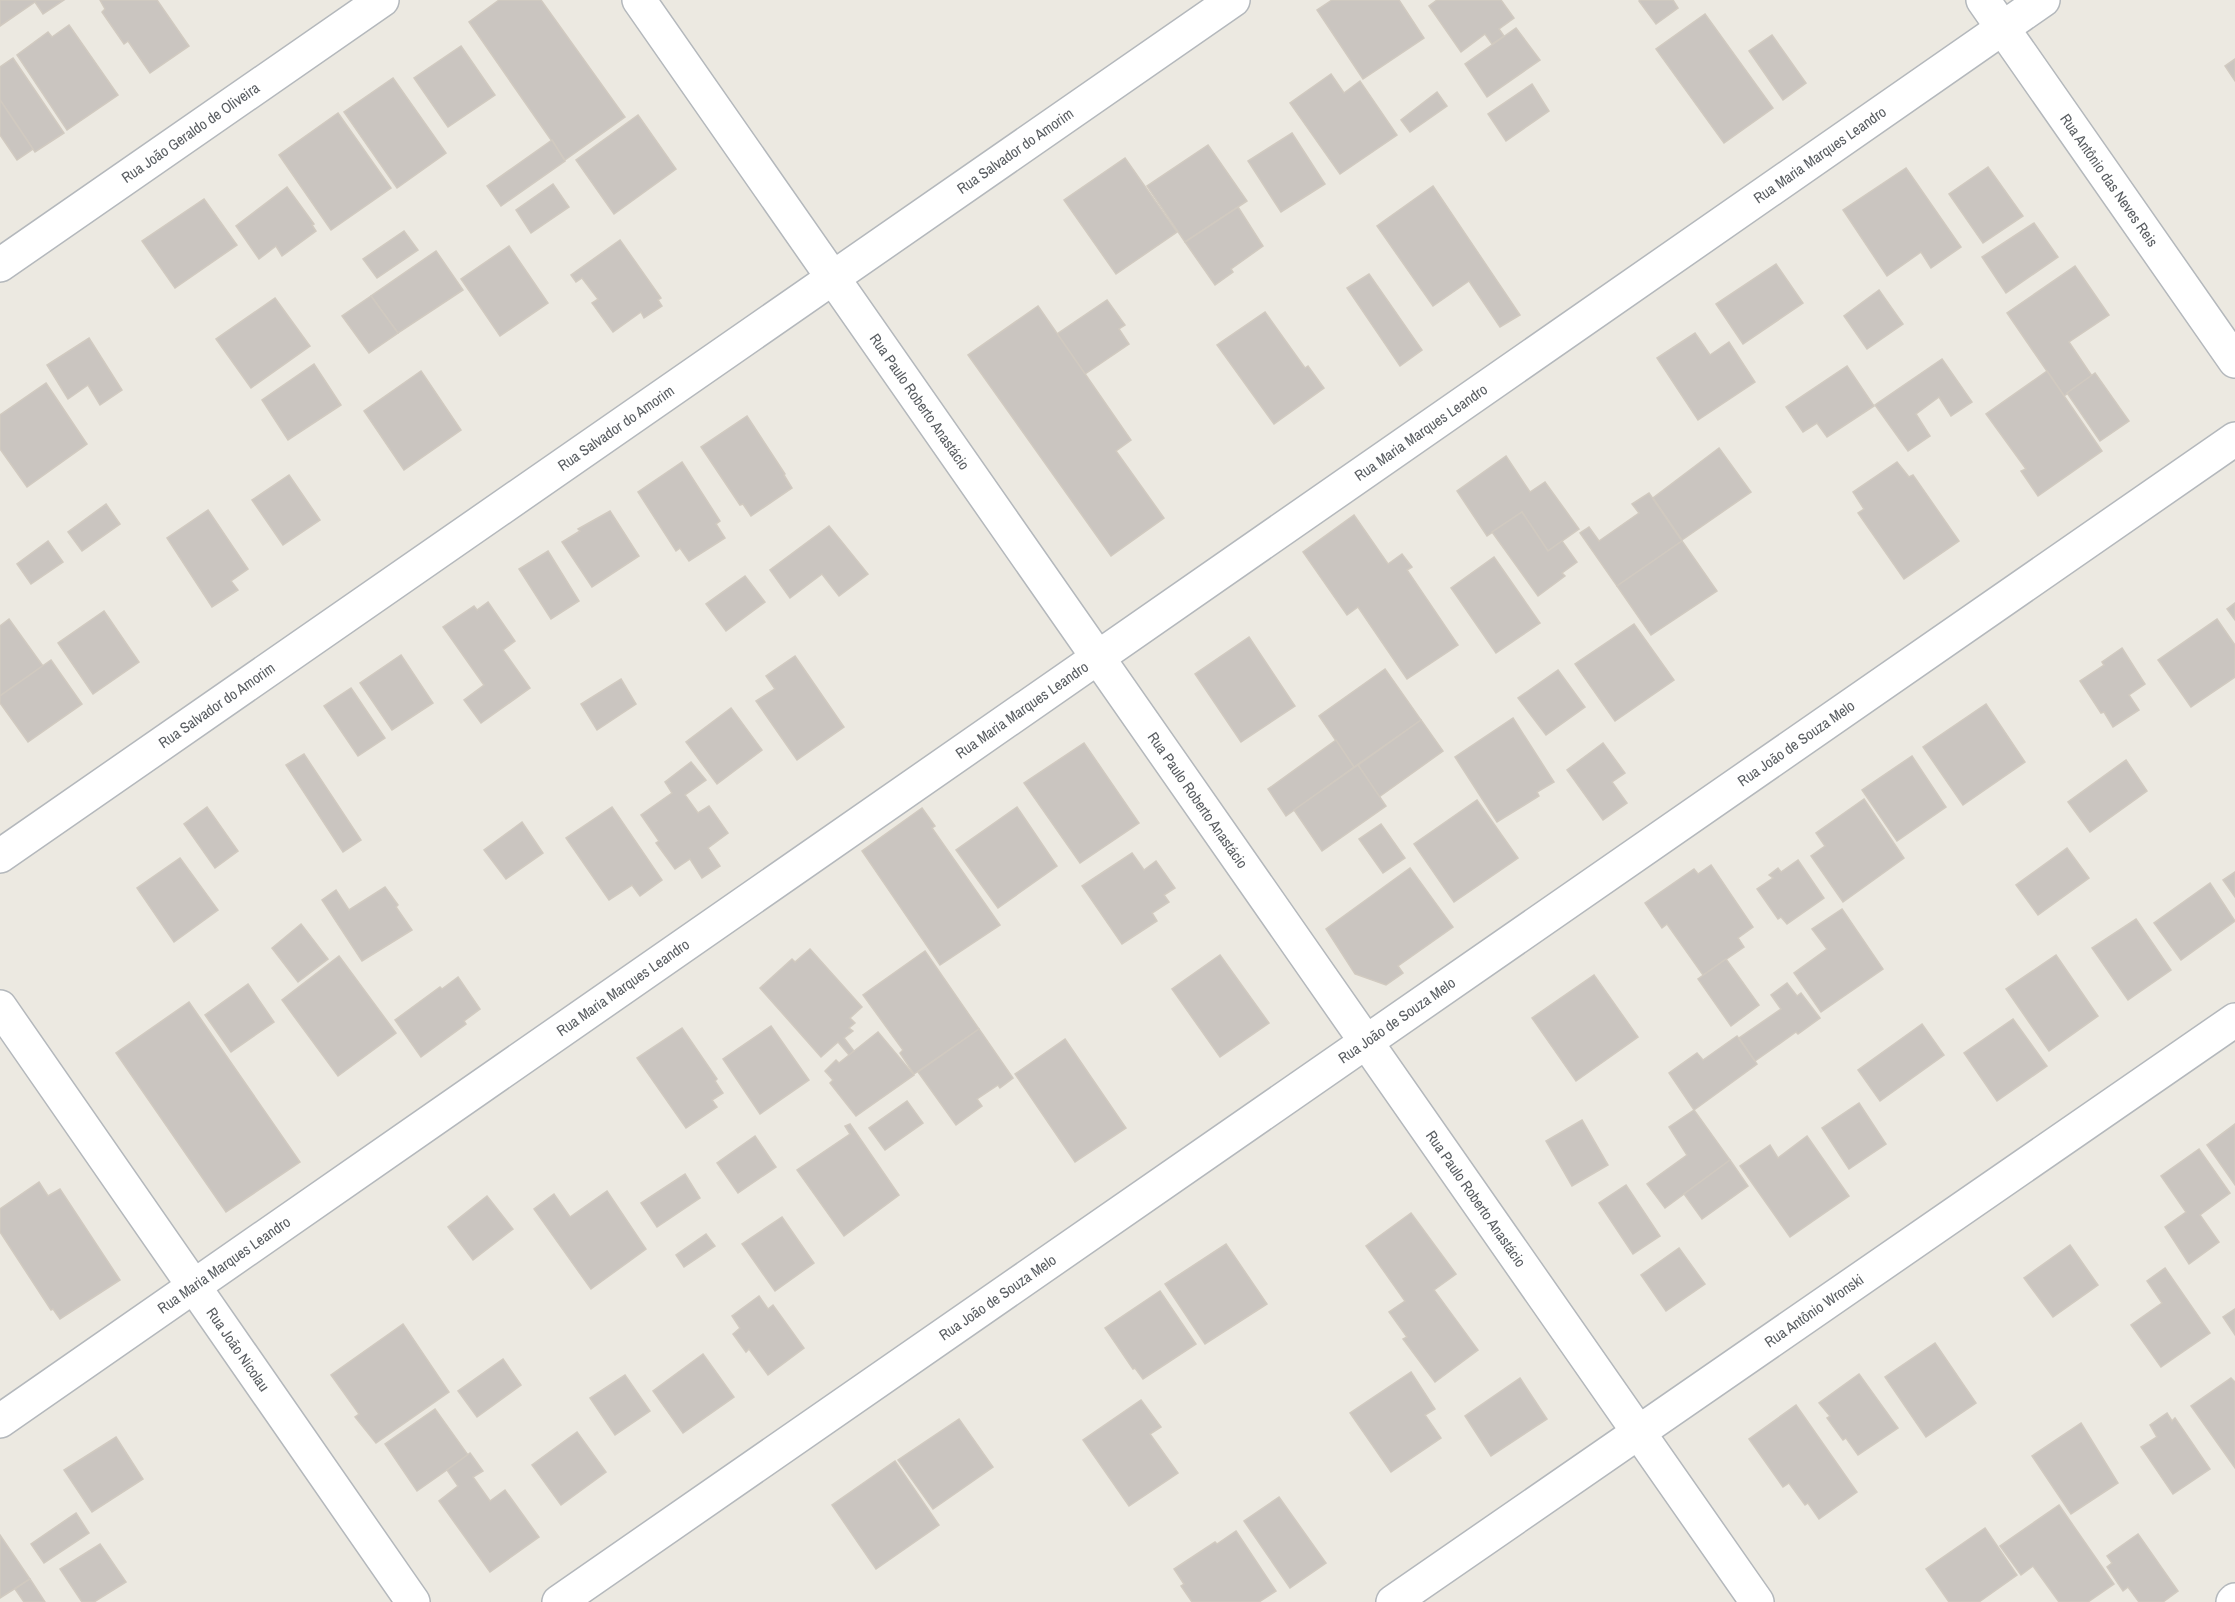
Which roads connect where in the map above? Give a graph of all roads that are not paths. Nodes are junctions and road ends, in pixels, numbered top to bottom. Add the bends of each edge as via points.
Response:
1 (382, 0) edge
2 (639, 0) edge
3 (1233, 0) edge
4 (1983, 0) edge
5 (2043, 0) edge
6 (2002, 28) junction
7 (0, 266) edge
8 (832, 278) junction
9 (2235, 361) edge
10 (2235, 439) edge
11 (1097, 658) junction
12 (0, 856) edge
13 (0, 1007) edge
14 (2235, 1020) edge
15 (1366, 1042) junction
16 (194, 1286) junction
17 (0, 1421) edge
18 (1638, 1433) junction
19 (413, 1602) edge
20 (559, 1602) edge
21 (1393, 1602) edge
22 (1757, 1602) edge

1 - 7 street, Rua João Geraldo de Oliveira
2 - 8 street, Rua Paulo Roberto Anastácio
3 - 8 street, Rua Salvador do Amorim
4 - 6 street, Rua Antônio das Neves Reis
5 - 6 street, Rua Maria Marques Leandro
6 - 9 street, Rua Antônio das Neves Reis
6 - 11 street, Rua Maria Marques Leandro
8 - 11 street, Rua Paulo Roberto Anastácio
8 - 12 street, Rua Salvador do Amorim
10 - 15 street, Rua João de Souza Melo
11 - 15 street, Rua Paulo Roberto Anastácio
11 - 16 street, Rua Maria Marques Leandro
13 - 16 street, Rua João Nicolau
14 - 18 street, Rua Antônio Wronski
15 - 18 street, Rua Paulo Roberto Anastácio
15 - 20 street, Rua João de Souza Melo
16 - 17 street, Rua Maria Marques Leandro
16 - 19 street, Rua João Nicolau
18 - 21 street, Rua Antônio Wronski
18 - 22 street, Rua Paulo Roberto Anastácio

